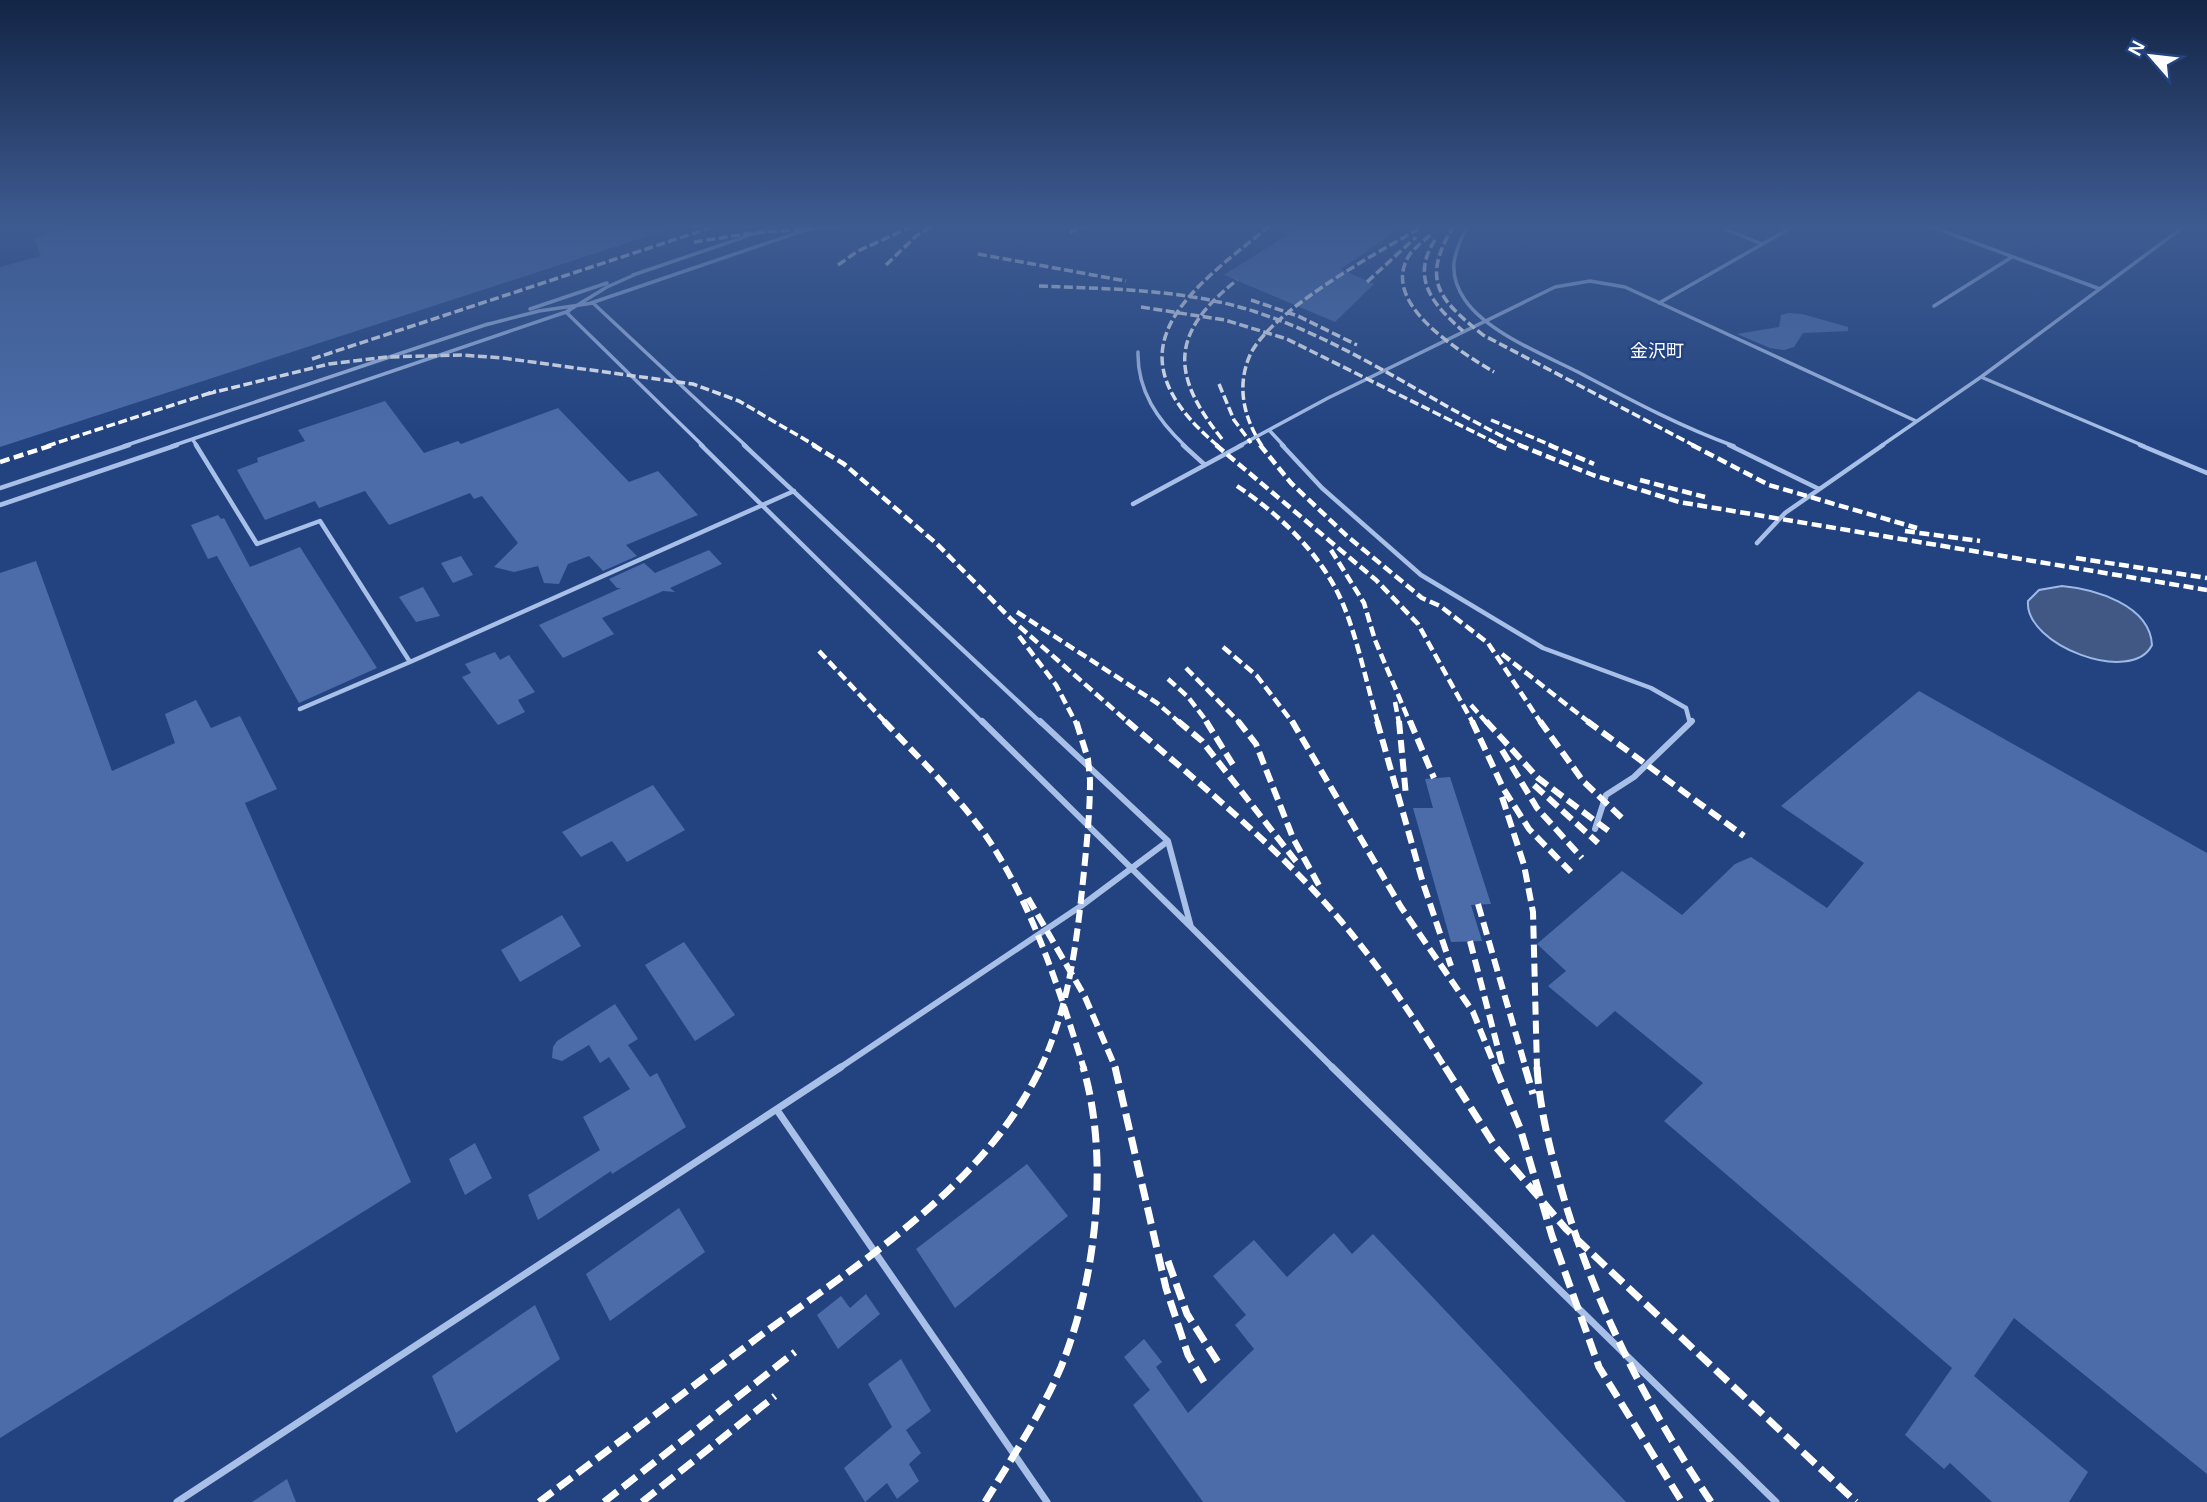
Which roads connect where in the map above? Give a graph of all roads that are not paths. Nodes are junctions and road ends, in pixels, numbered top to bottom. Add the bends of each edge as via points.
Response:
1 (574, 295) edge
2 (594, 295) edge
3 (616, 295) edge
4 (1463, 295) edge
5 (1539, 295) edge
6 (1641, 295) edge
7 (1673, 295) edge
8 (1951, 295) edge
9 (2092, 295) edge
10 (593, 303) junction
11 (1659, 303) junction
12 (574, 305) junction
13 (1934, 306) dead end
14 (566, 312) junction
15 (1487, 321) junction
16 (485, 325) junction
17 (1138, 352) dead end
18 (1981, 377) junction
19 (1916, 421) junction
20 (1269, 430) junction
21 (193, 440) junction
22 (1205, 465) junction
23 (2207, 472) edge
24 (0, 488) edge
25 (1819, 489) junction
26 (794, 491) junction
27 (1133, 504) dead end
28 (0, 505) edge
29 (762, 505) junction
30 (1757, 543) dead end
31 (410, 662) junction
32 (300, 709) dead end
33 (1595, 829) dead end
34 (1168, 841) junction
35 (1131, 867) junction
36 (1191, 927) junction
37 (777, 1110) junction
38 (177, 1502) edge
39 (1047, 1502) edge
40 (1776, 1502) edge

1 - 16 lane
2 - 12 lane
3 - 10 lane
4 - 15 lane
5 - 15 lane
6 - 11 lane
7 - 11 lane
8 - 13 lane
9 - 18 lane
10 - 12 lane
10 - 14 lane
10 - 26 lane
11 - 19 lane
12 - 14 lane
12 - 16 lane
14 - 21 lane
14 - 29 lane
15 - 20 lane
15 - 25 lane via 1692,431
16 - 24 lane
17 - 22 lane via 1142,385 1166,429
18 - 19 lane
18 - 23 lane
19 - 25 lane
20 - 22 lane
20 - 33 lane via 1322,488 1421,575 1543,648 1651,688 1686,708 1692,721 1634,777 1606,795
21 - 28 lane
21 - 31 lane via 257,544 320,521
22 - 27 lane
25 - 30 lane via 1785,513
26 - 29 lane
26 - 34 lane
29 - 31 lane
29 - 35 lane
31 - 32 lane
34 - 35 lane
34 - 36 lane
35 - 36 lane
35 - 37 lane via 1081,906
36 - 40 lane
37 - 38 lane
37 - 39 lane

